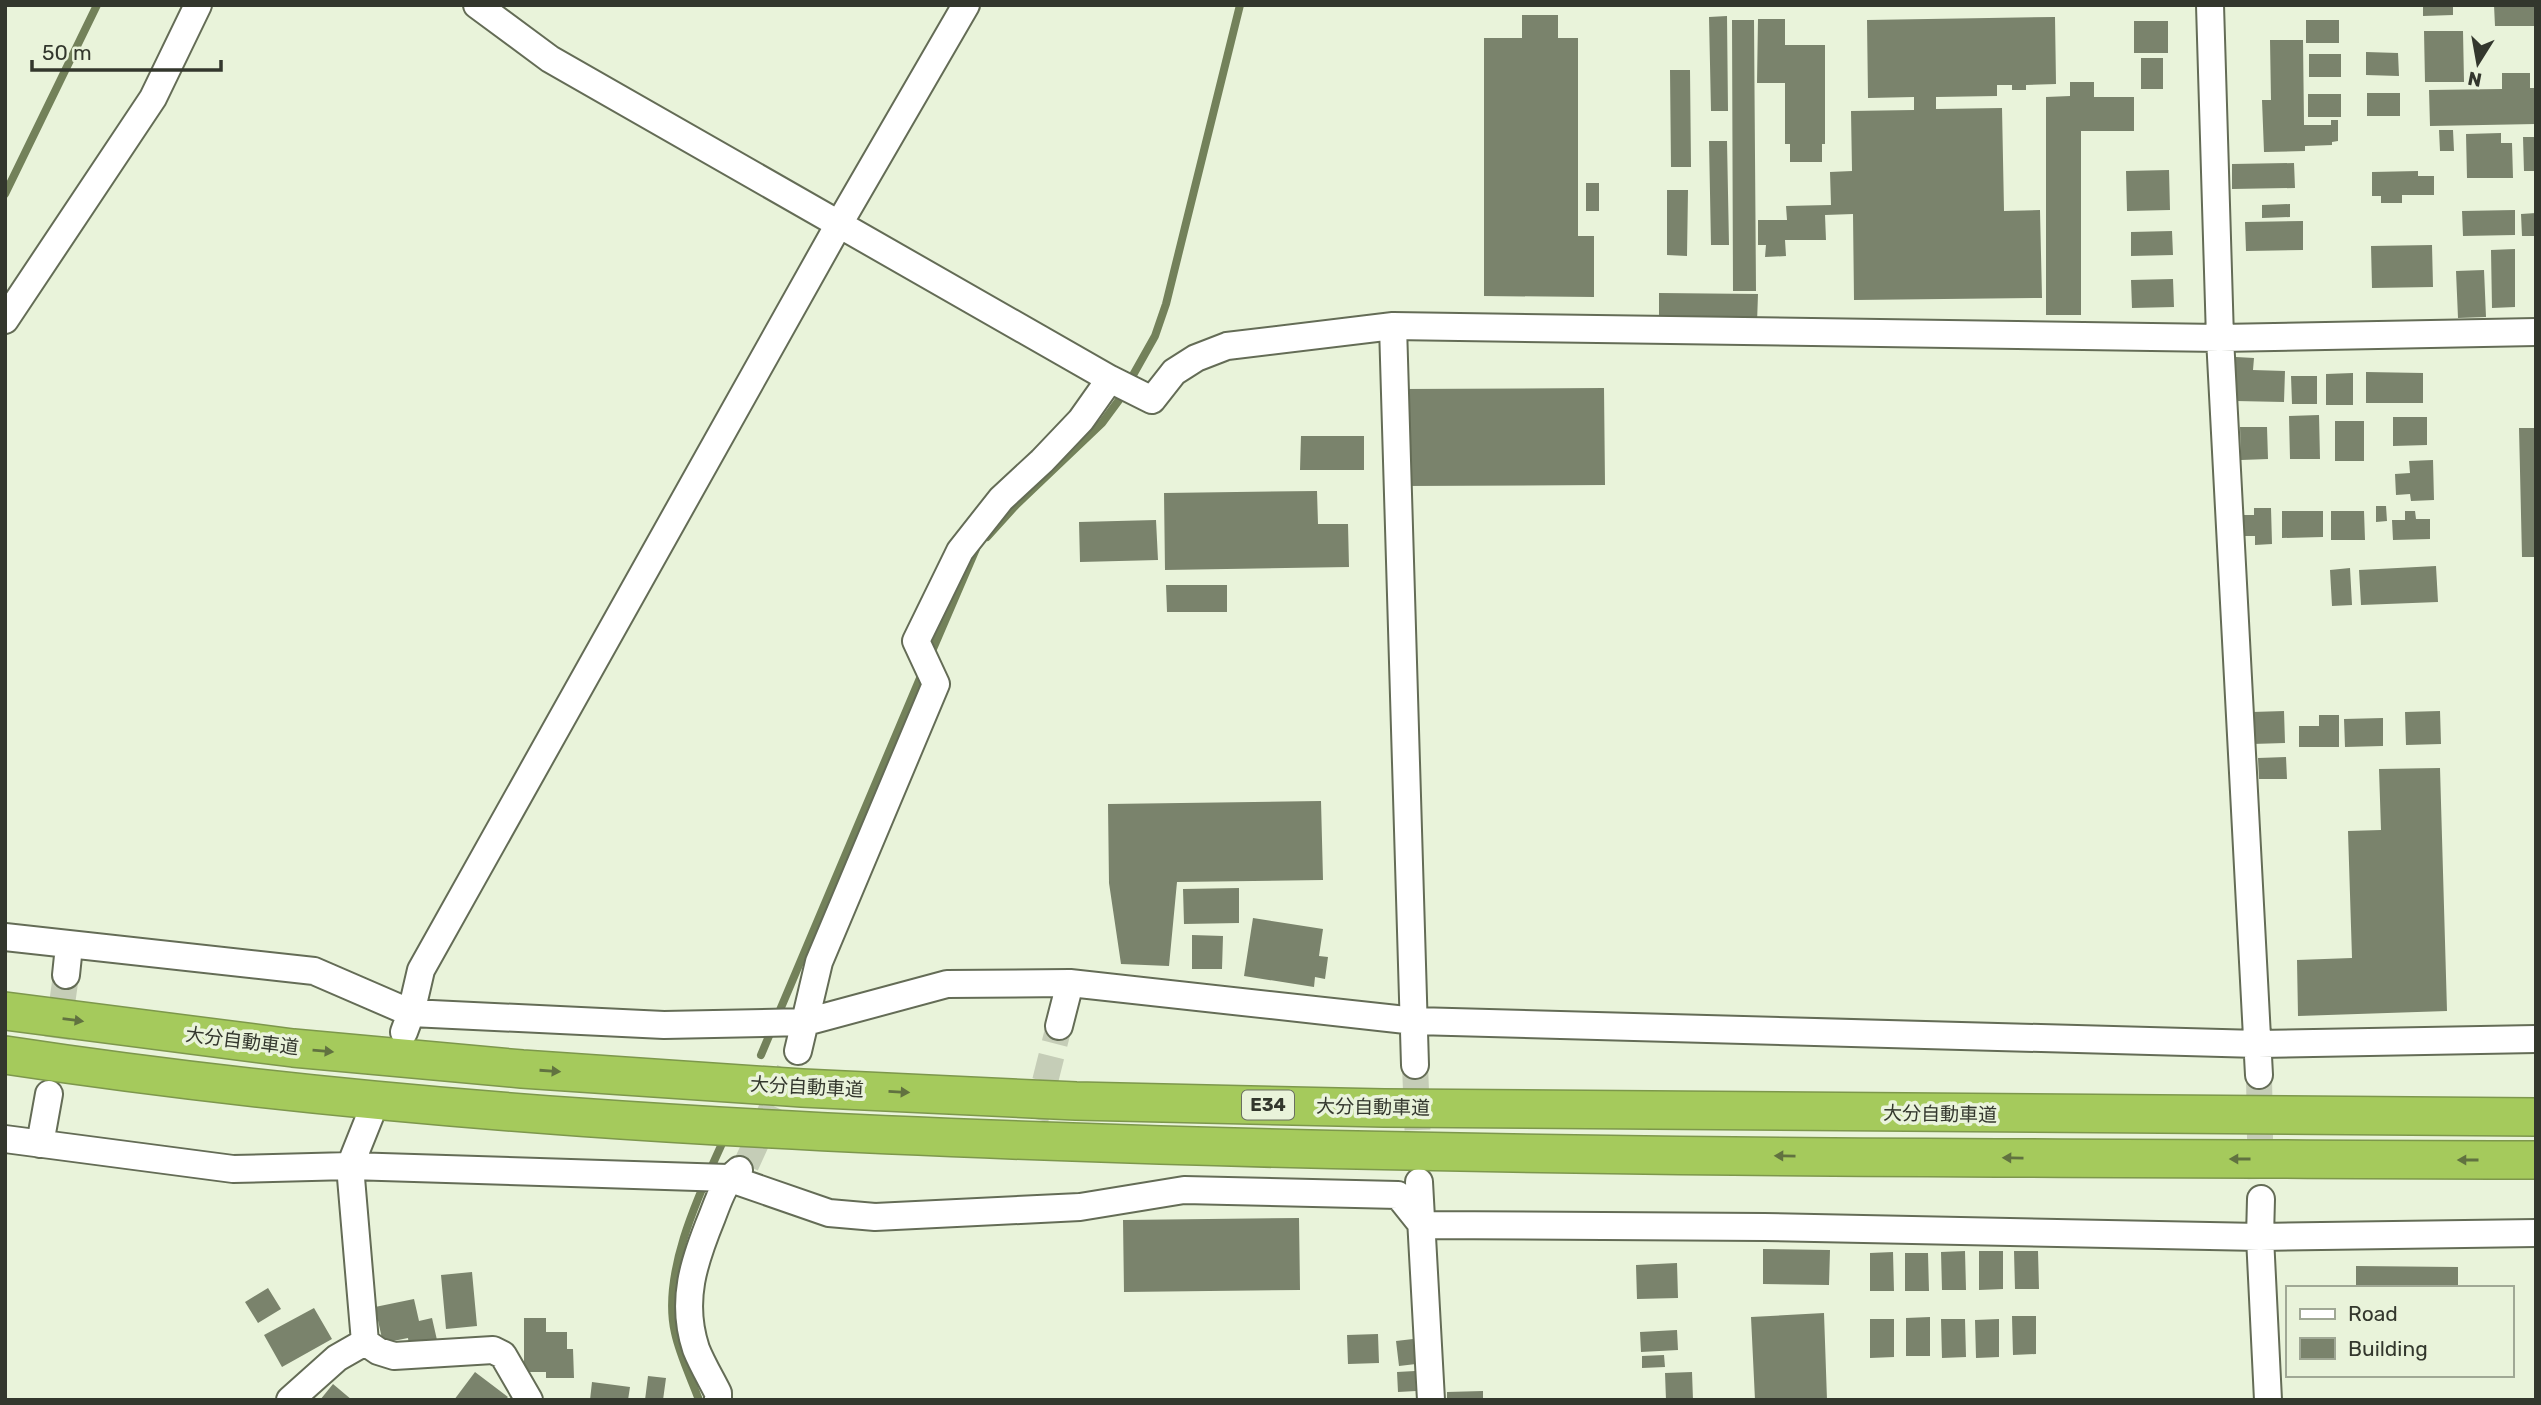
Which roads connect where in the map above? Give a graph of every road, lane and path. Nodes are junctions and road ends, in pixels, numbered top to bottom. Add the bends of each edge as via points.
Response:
1 (198, 5) edge
2 (477, 5) edge
3 (966, 5) edge
4 (2210, 5) edge
5 (839, 223) junction
6 (5, 320) edge
7 (1393, 326) junction
8 (2536, 332) edge
9 (2220, 338) junction
10 (1124, 386) junction
11 (5, 937) edge
12 (69, 946) junction
13 (66, 975) tunnel mouth
14 (1070, 984) junction
15 (5, 1011) edge
16 (1415, 1021) junction
17 (786, 1022) junction
18 (408, 1023) junction
19 (1059, 1026) tunnel mouth
20 (2536, 1039) edge
21 (2258, 1044) junction
22 (798, 1051) dead end
23 (5, 1055) edge
24 (1415, 1065) tunnel mouth
25 (2259, 1075) tunnel mouth
26 (49, 1094) tunnel mouth
27 (370, 1116) dead end
28 (2536, 1117) edge
29 (5, 1139) edge
30 (40, 1144) junction
31 (2536, 1160) edge
32 (350, 1166) junction
33 (723, 1175) junction
34 (1419, 1182) tunnel mouth
35 (2261, 1199) tunnel mouth
36 (1422, 1225) junction
37 (2536, 1233) edge
38 (2260, 1237) junction
39 (365, 1342) junction
40 (290, 1400) edge
41 (529, 1400) edge
42 (718, 1400) edge
43 (1431, 1400) edge
44 (2268, 1400) edge

1 - 6 street via 153,98
2 - 5 street via 551,59
3 - 5 street
4 - 9 street
5 - 10 street
5 - 18 street via 421,970
7 - 9 street
7 - 10 street via 1227,346 1174,372 1152,400
7 - 16 street
8 - 9 street
9 - 21 street
10 - 17 street via 1081,420 1001,499 960,551 916,641 936,684 819,962
11 - 12 street
12 - 13 street
12 - 18 street via 314,971
14 - 16 street
14 - 17 street via 947,984
14 - 19 street
15 -> 28 highway, 大分自動車道 / E34 via 293,1048 522,1069 1076,1101
16 - 21 street
16 - 24 street
17 - 18 street
17 - 22 street
20 - 21 street
21 - 25 street
31 -> 23 highway, E34 via 1385,1152 826,1133 289,1091
26 - 30 street
27 - 32 street
29 - 30 street
30 - 32 street via 233,1169
32 - 33 street
32 - 39 street
33 - 36 street via 829,1213 875,1217 1080,1207 1184,1190 1398,1195
33 - 42 street via 690,1278 688,1306 696,1349
34 - 36 street
35 - 38 street
36 - 38 street
36 - 43 street
37 - 38 street
38 - 44 street
39 - 40 street via 337,1358
39 - 41 street via 394,1356 493,1349 503,1355

